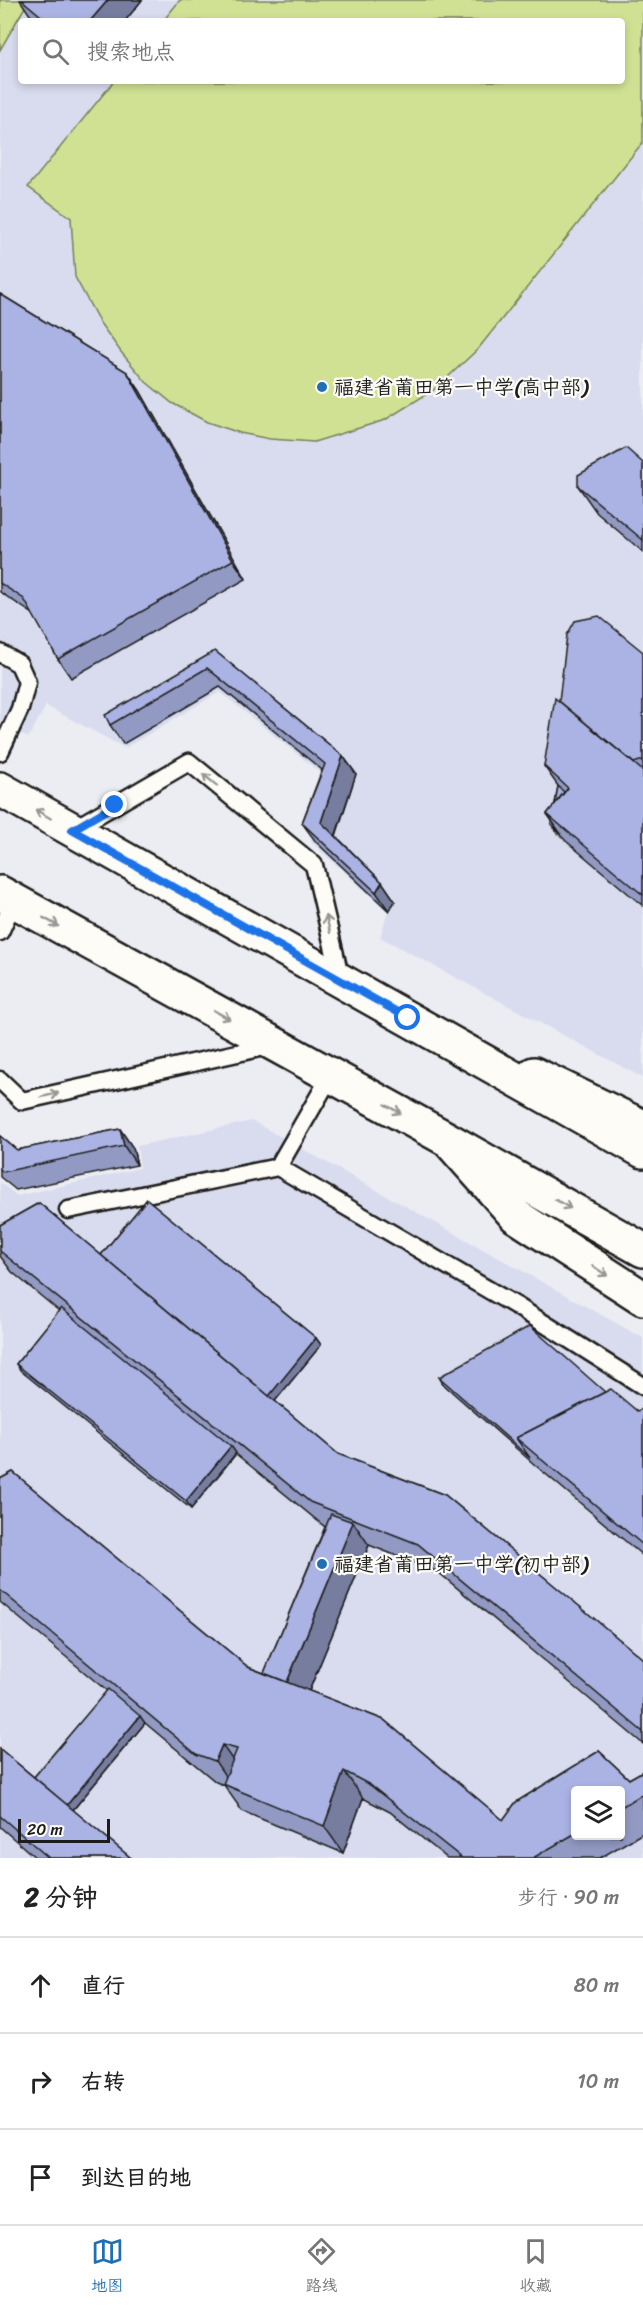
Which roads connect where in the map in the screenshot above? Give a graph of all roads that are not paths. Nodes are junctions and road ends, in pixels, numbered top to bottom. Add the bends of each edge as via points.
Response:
1 (0, 653) edge
2 (0, 752) edge
3 (0, 789) edge
4 (72, 830) junction
5 (7, 897) edge
6 (0, 932) edge
7 (341, 981) junction
8 (408, 1018) junction
9 (275, 1044) junction
10 (331, 1075) junction
11 (0, 1080) edge
12 (643, 1127) edge
13 (445, 1138) junction
14 (643, 1151) edge
15 (278, 1167) junction
16 (68, 1210) dead end
17 (643, 1250) edge
18 (643, 1298) edge
19 (643, 1386) edge

1 - 2 lane via 19,664 27,682 20,710
4 -> 3 main road
4 - 7 main road
7 -> 4 lane via 314,865 189,762
5 - 6 lane
5 -> 9 main road
7 - 8 main road
8 - 12 main road
8 - 14 main road
9 - 10 main road
11 -> 9 lane via 22,1101
10 -> 13 main road
10 - 15 lane
13 -> 17 main road
13 -> 18 main road via 516,1216
15 - 16 lane
15 - 19 lane via 518,1307

